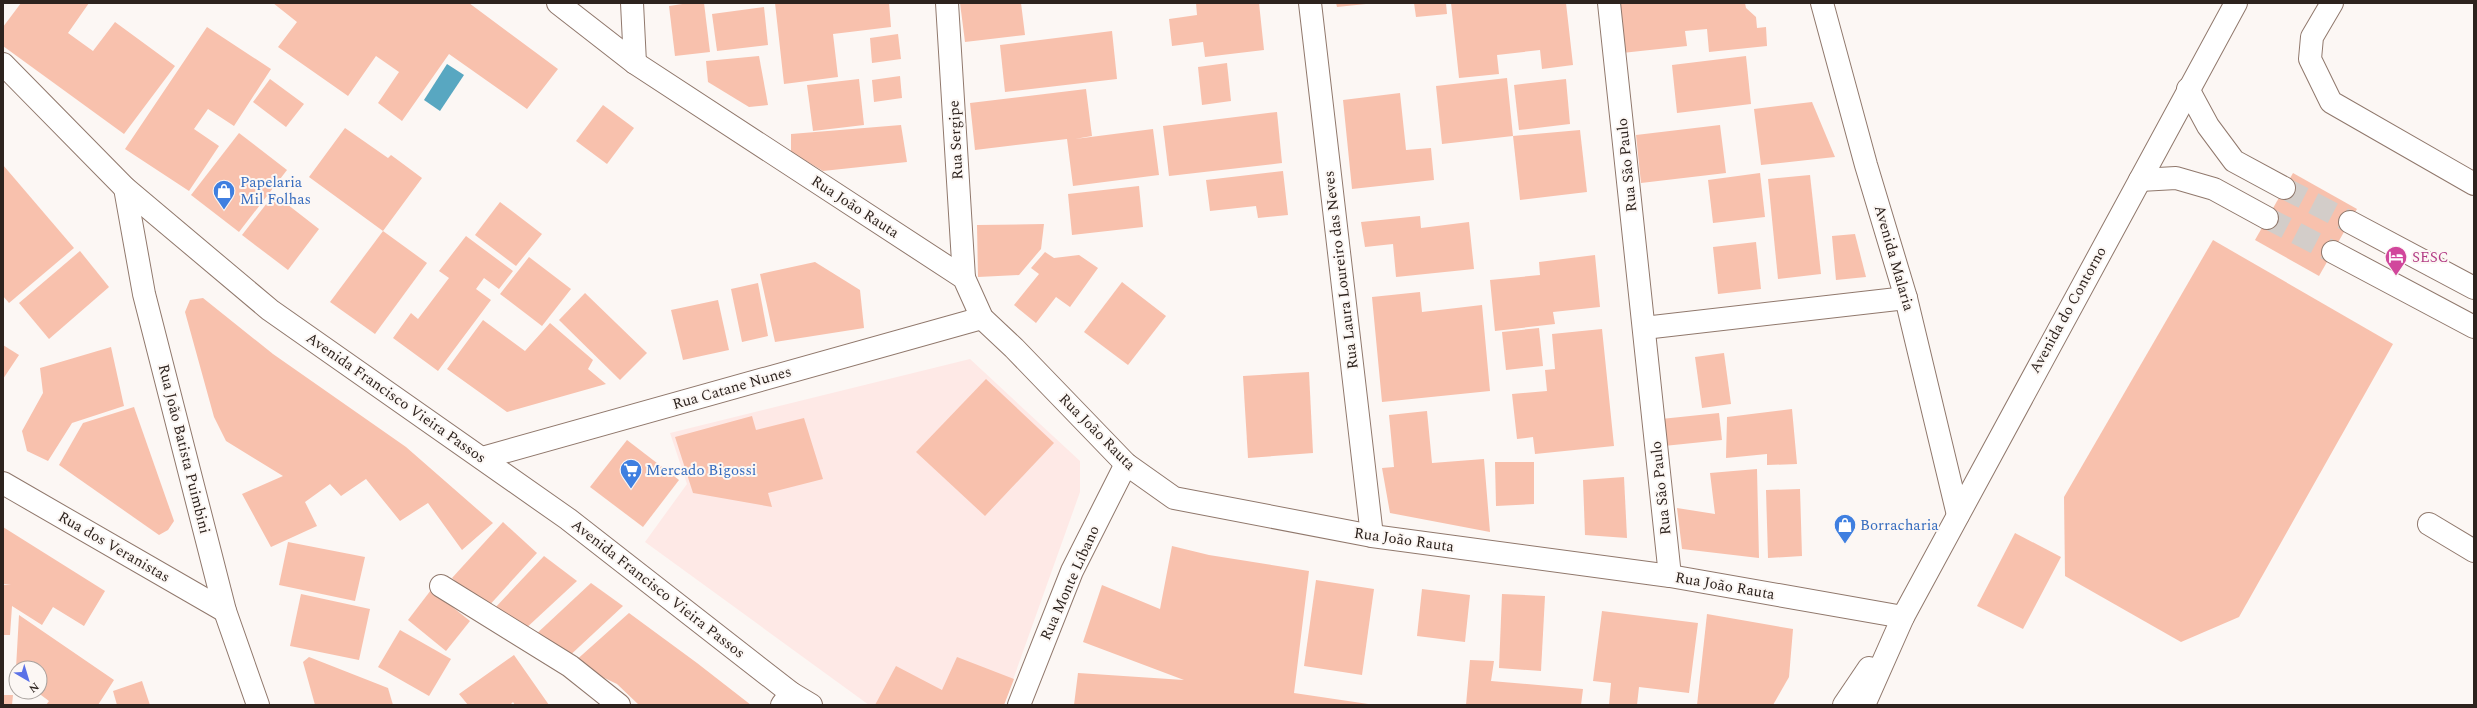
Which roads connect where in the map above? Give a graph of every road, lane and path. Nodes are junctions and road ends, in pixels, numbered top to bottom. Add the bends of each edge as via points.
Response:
1 (558, 3) edge
2 (632, 3) edge
3 (947, 3) edge
4 (1310, 3) edge
5 (1610, 3) edge
6 (1822, 3) edge
7 (2236, 3) edge
8 (2332, 3) edge
9 (635, 63) junction
10 (3, 64) edge
11 (2188, 89) junction
12 (2140, 180) junction
13 (2474, 184) edge
14 (125, 188) junction
15 (2284, 188) tunnel mouth
16 (2267, 218) tunnel mouth
17 (2350, 222) tunnel mouth
18 (2332, 252) tunnel mouth
19 (964, 278) junction
20 (2474, 288) edge
21 (1906, 298) junction
22 (982, 318) junction
23 (2474, 327) edge
24 (1644, 328) junction
25 (482, 458) junction
26 (1126, 464) junction
27 (3, 483) edge
28 (1958, 515) junction
29 (2428, 524) dead end
30 (1372, 536) junction
31 (2474, 551) edge
32 (1670, 576) junction
33 (441, 586) dead end
34 (225, 611) junction
35 (1903, 617) junction
36 (786, 699) edge
37 (258, 705) edge
38 (619, 705) edge
39 (811, 705) edge
40 (1019, 705) edge
41 (1844, 705) edge
42 (1864, 705) edge

1 - 9 street, Rua João Rauta
2 - 9 street
3 - 19 street, Rua Sergipe
4 - 30 street, Rua Laura Loureiro das Neves
5 - 24 street, Rua São Paulo
6 - 21 street, Avenida Malaria via 1866,165
7 - 11 street, Avenida do Contorno
8 - 13 street via 2312,37 2310,59 2331,102
9 - 19 street, Rua João Rauta
10 - 14 street, Avenida Francisco Vieira Passos
11 - 12 street, Avenida do Contorno
11 - 15 street via 2208,126 2234,161
12 - 16 street via 2176,178 2214,189
12 - 28 street, Avenida do Contorno
14 - 25 street, Avenida Francisco Vieira Passos via 270,310
14 - 34 street, Rua João Batista Puimbini via 144,294
17 - 20 street
18 - 23 street
19 - 22 street, Rua João Rauta
21 - 24 street
21 - 28 street, Avenida Malaria
22 - 25 street, Rua Catane Nunes
22 - 26 street, Rua João Rauta
24 - 32 street, Rua São Paulo
25 - 36 street, Avenida Francisco Vieira Passos via 568,519
26 - 30 street, Rua João Rauta via 1174,498
26 - 40 street, Rua Monte Líbano via 1072,571
27 - 34 street, Rua dos Veranistas
28 - 35 street, Avenida do Contorno
29 - 31 street
30 - 32 street, Rua João Rauta
32 - 35 street, Rua João Rauta
33 - 38 street via 570,666
34 - 37 street, Rua João Batista Puimbini
35 - 41 street, Avenida do Contorno
35 - 42 street, Avenida do Contorno
36 - 39 street, Avenida Francisco Vieira Passos

